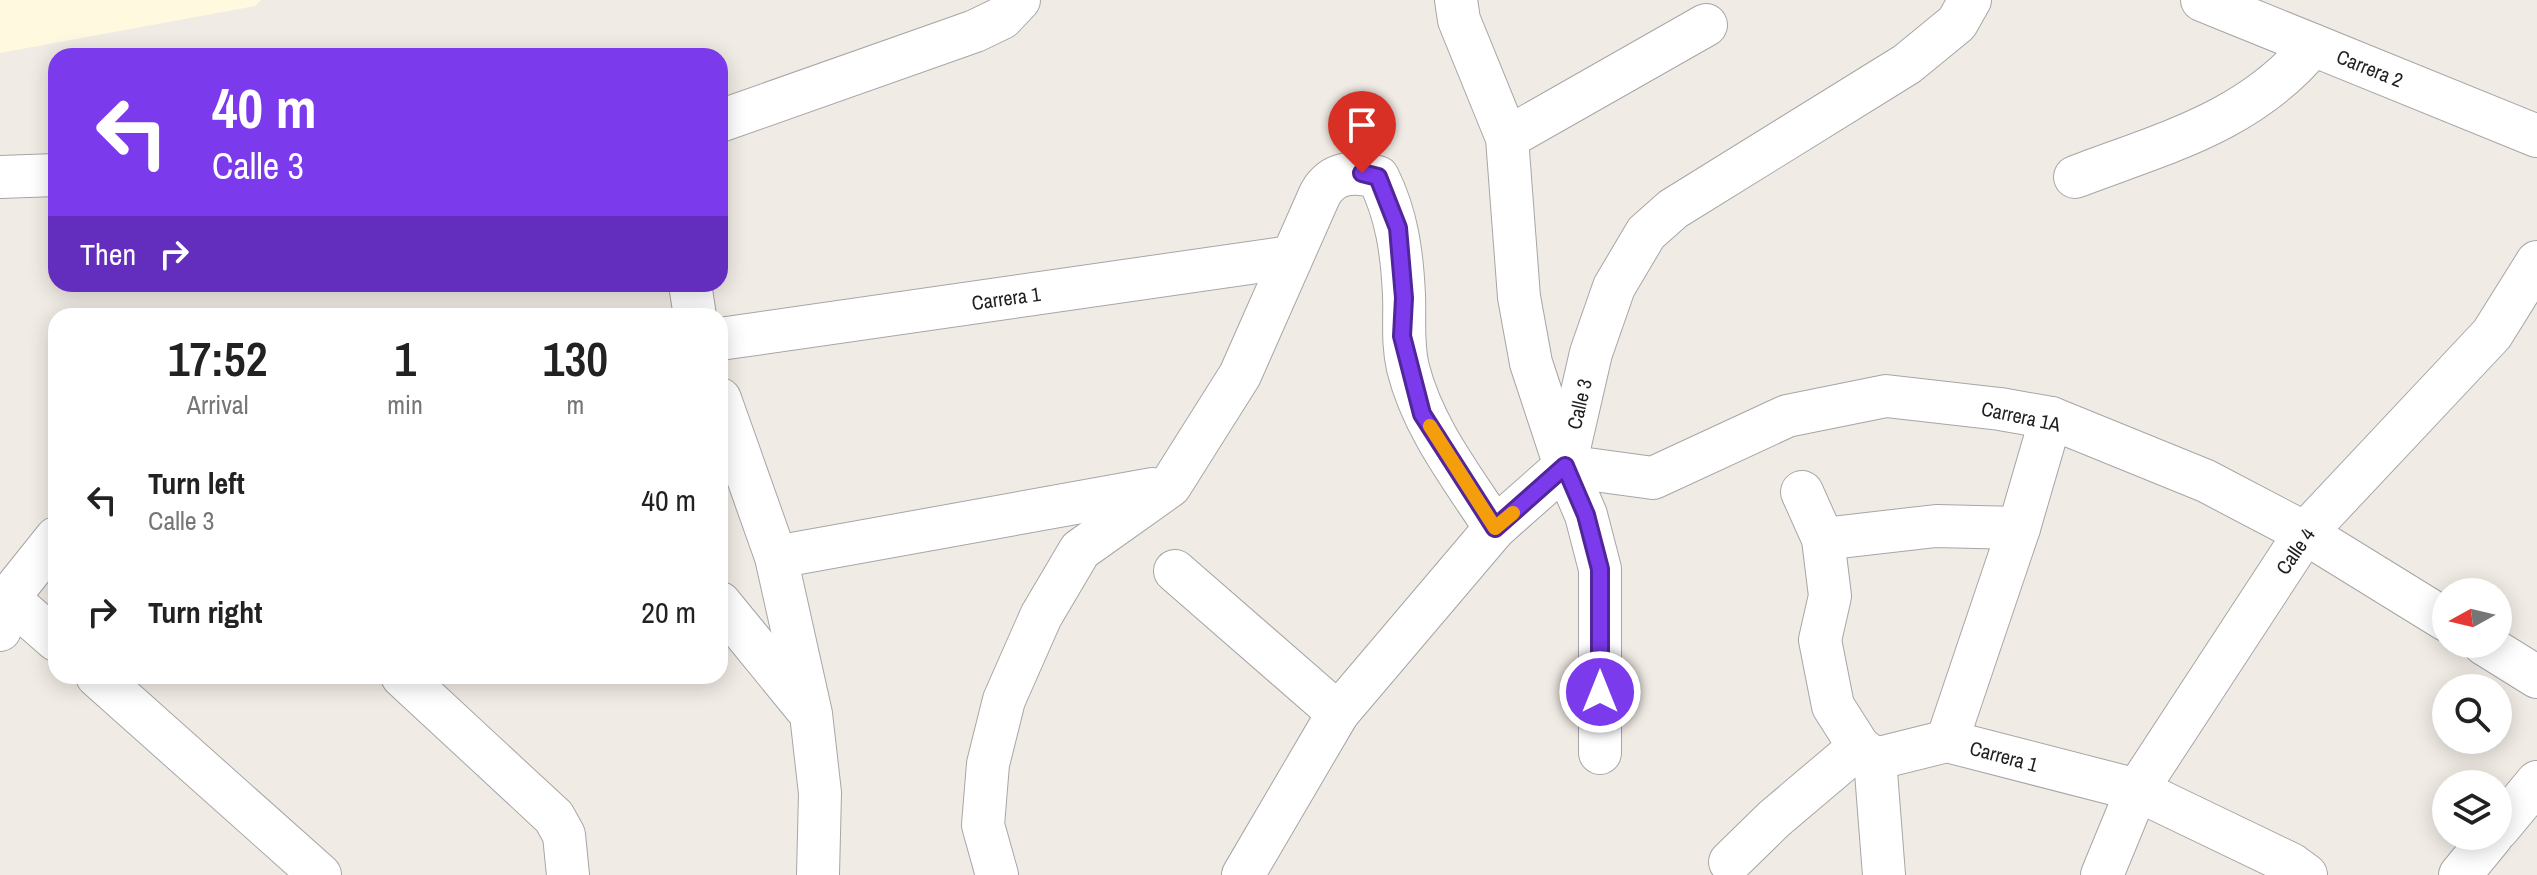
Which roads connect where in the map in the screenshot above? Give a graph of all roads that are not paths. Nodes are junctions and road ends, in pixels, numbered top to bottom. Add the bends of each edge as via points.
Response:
1 (1019, 0) edge
2 (1456, 0) edge
3 (1970, 0) edge
4 (2202, 0) edge
5 (1706, 25) dead end
6 (2313, 45) junction
7 (728, 118) edge
8 (2537, 136) edge
9 (1507, 138) junction
10 (48, 175) edge
11 (0, 177) edge
12 (2075, 177) dead end
13 (1291, 257) junction
14 (2537, 262) edge
15 (728, 338) edge
16 (2051, 418) junction
17 (728, 422) edge
18 (1565, 466) junction
19 (1170, 486) junction
20 (1802, 492) dead end
21 (1495, 528) junction
22 (2019, 528) junction
23 (2305, 533) junction
24 (1823, 539) junction
25 (48, 550) edge
26 (776, 557) junction
27 (1175, 571) dead end
28 (2432, 611) edge
29 (728, 613) edge
30 (4, 614) edge
31 (48, 636) edge
32 (2506, 658) edge
33 (2537, 677) edge
34 (106, 684) edge
35 (411, 684) edge
36 (1338, 713) junction
37 (811, 714) junction
38 (1947, 741) junction
39 (1600, 753) dead end
40 (1867, 753) junction
41 (2537, 782) edge
42 (2137, 790) junction
43 (2512, 812) edge
44 (2481, 850) edge
45 (1730, 862) dead end
46 (2293, 871) edge
47 (320, 875) edge
48 (568, 875) edge
49 (818, 875) edge
50 (997, 875) edge
51 (1243, 875) edge
52 (1884, 875) edge
53 (2102, 875) edge
54 (2460, 875) edge

1 - 7 street via 1002,18 975,31
2 - 9 street via 1459,20
3 - 18 street, Calle 3 via 1957,23 1907,64 1673,209 1646,233 1614,287 1591,353
4 - 6 street, Carrera 2
5 - 9 street
6 - 8 street, Carrera 2
6 - 12 street via 2288,75 2219,122
9 - 18 street via 1519,297 1531,363
10 - 11 street
13 - 15 street, Carrera 1
13 - 19 street via 1240,375
13 - 21 street via 1327,182 1344,174 1378,177 1398,228 1402,336 1422,414
14 - 23 street, Calle 4 via 2492,334
16 - 18 street, Carrera 1A via 1886,396 1787,416 1653,478
16 - 22 street
16 - 23 street, Carrera 1A via 2206,481
17 - 26 street
18 - 21 street
18 - 39 street via 1586,515 1600,569
19 - 26 street
19 - 50 street via 1080,550 1041,616 1004,700 988,764 983,825
20 - 24 street
21 - 36 street
22 - 24 street via 1936,526
22 - 38 street
23 - 28 street, Carrera 1A
23 - 42 street, Calle 4
24 - 40 street via 1830,596 1820,640 1833,706
25 - 30 street
26 - 37 street
27 - 36 street
29 - 37 street
30 - 31 street
32 - 33 street
34 - 47 street
35 - 48 street via 554,817 564,835
36 - 51 street
37 - 49 street via 820,793
38 - 40 street, Carrera 1
38 - 42 street, Carrera 1
40 - 45 street, Carrera 1 via 1774,819
40 - 52 street
41 - 43 street
42 - 46 street, Carrera 1
42 - 53 street, Calle 4
44 - 54 street

